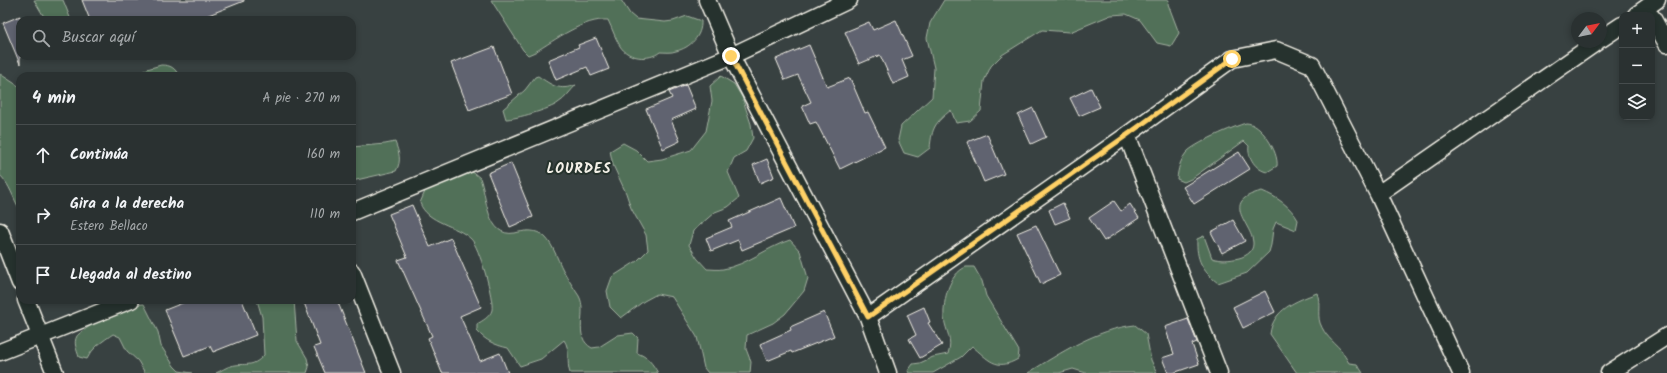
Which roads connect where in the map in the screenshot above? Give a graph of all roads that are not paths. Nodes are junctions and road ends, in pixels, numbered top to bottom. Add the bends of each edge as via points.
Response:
1 (707, 0) edge
2 (849, 0) edge
3 (1649, 11) edge
4 (1619, 27) edge
5 (1607, 35) edge
6 (1667, 44) edge
7 (1588, 48) edge
8 (731, 56) junction
9 (1127, 135) junction
10 (1378, 194) junction
11 (356, 210) edge
12 (0, 231) edge
13 (16, 273) edge
14 (356, 282) edge
15 (28, 304) edge
16 (121, 304) edge
17 (868, 317) junction
18 (40, 336) junction
19 (1667, 336) edge
20 (0, 352) edge
21 (54, 373) edge
22 (392, 373) edge
23 (888, 373) edge
24 (1219, 373) edge
25 (1461, 373) edge
26 (1609, 373) edge

1 - 8 street
2 - 8 street
3 - 6 street
4 - 5 street
7 - 10 street
8 - 11 street
8 - 17 street
9 - 10 street via 1232,59 1276,50 1312,65
9 - 17 street
9 - 24 street
10 - 25 street
12 - 13 street
14 - 22 street
15 - 18 street
16 - 18 street
17 - 23 street
18 - 20 street
18 - 21 street
19 - 26 street

